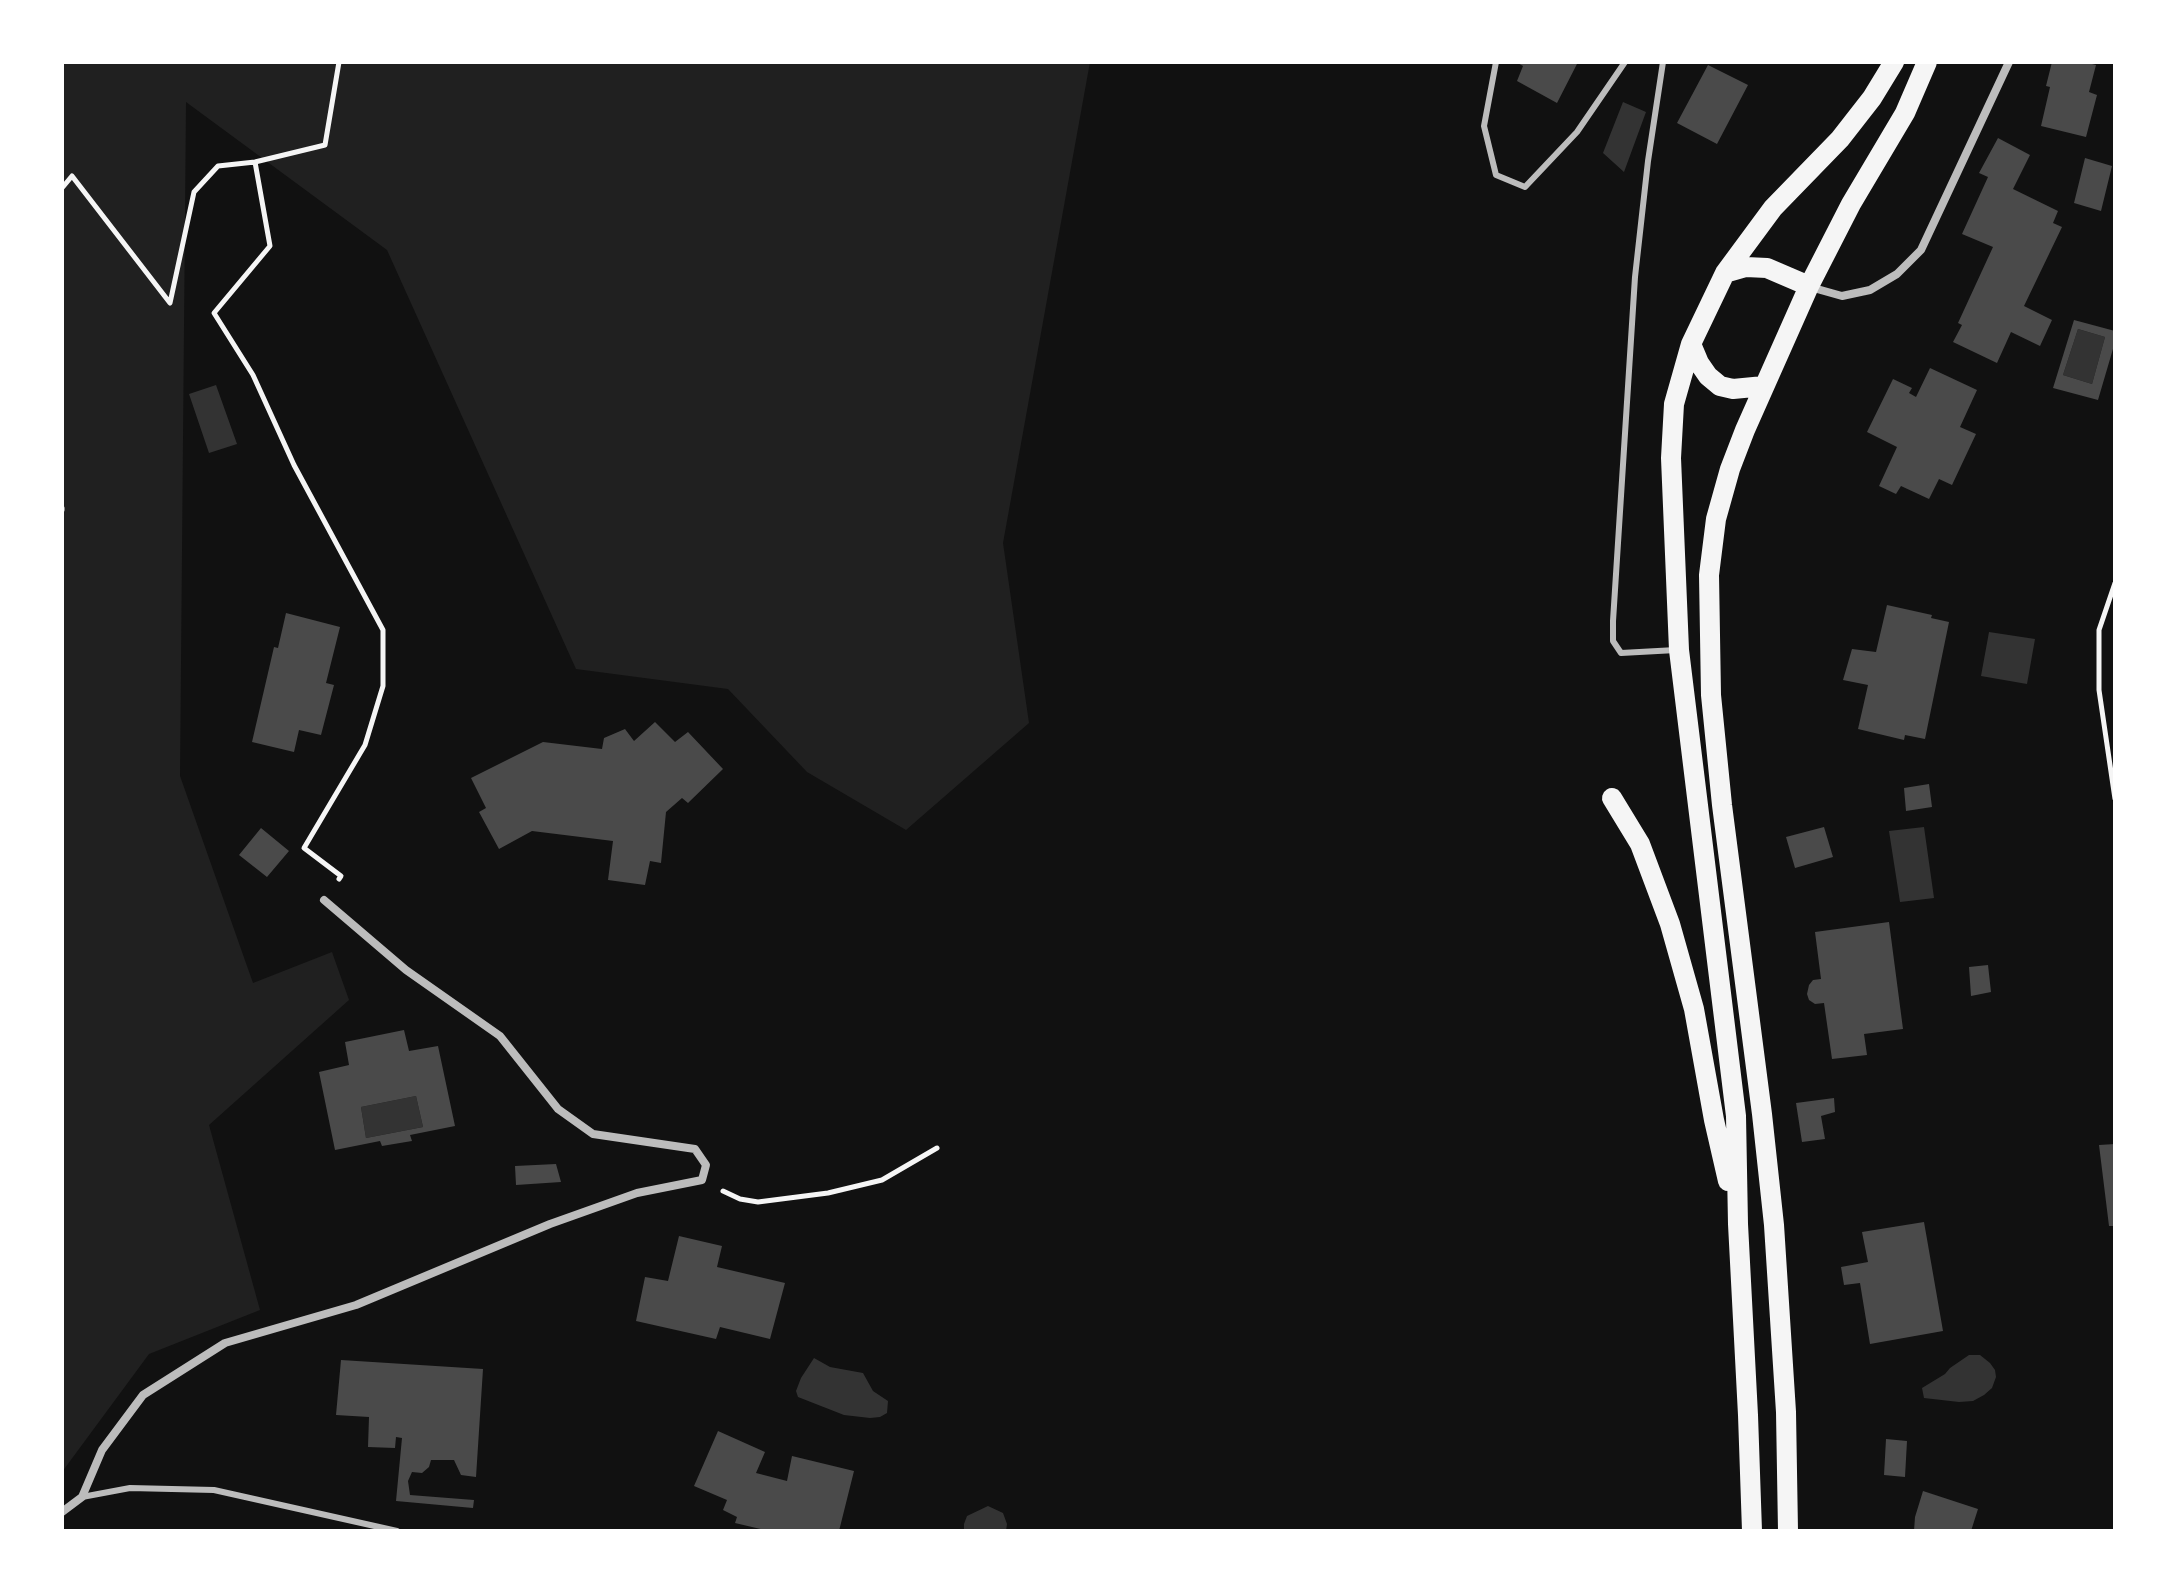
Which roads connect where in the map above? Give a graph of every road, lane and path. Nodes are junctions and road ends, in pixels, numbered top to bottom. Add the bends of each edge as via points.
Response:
1 (339, 62) edge
2 (1496, 62) edge
3 (1625, 62) edge
4 (1663, 62) edge
5 (1894, 62) edge
6 (1927, 62) edge
7 (2009, 62) edge
8 (255, 162) junction
9 (62, 188) edge
10 (1725, 273) junction
11 (1809, 286) junction
12 (1691, 344) junction
13 (1764, 386) junction
14 (2115, 583) edge
15 (1679, 650) junction
16 (1612, 798) dead end
17 (2115, 799) edge
18 (341, 876) dead end
19 (324, 900) dead end
20 (937, 1148) dead end
21 (702, 1180) junction
22 (1738, 1224) junction
23 (82, 1497) junction
24 (62, 1512) edge
25 (397, 1531) edge
26 (1752, 1531) edge
27 (1788, 1531) edge

1 - 8 path via 325,145
2 - 3 lane via 1484,126 1496,175 1525,187 1577,132
4 - 15 lane via 1635,277 1613,641 1621,653
5 - 10 main road via 1840,139 1773,208
6 - 11 main road via 1905,113
7 - 11 street via 1921,250 1897,274 1870,290 1842,296
8 - 9 path via 218,166 194,192 170,303 72,176
8 - 18 path via 270,246 214,313 253,375 294,465 383,630 383,686 365,745 304,848
10 - 11 main road via 1767,268
10 - 12 main road
11 - 13 main road
12 - 13 main road via 1699,363 1720,386
12 - 15 main road via 1674,404 1671,458
13 - 27 main road via 1716,519 1709,646 1722,805 1774,1225
14 - 17 path via 2099,630 2099,690
15 - 22 main road via 1736,1116
16 - 22 main road via 1640,844 1670,924 1694,1009
19 - 21 street via 406,970 500,1036 558,1109 593,1134 695,1149 706,1165
20 - 21 path via 882,1180 814,1195 758,1202
21 - 23 street via 637,1193 356,1305 225,1343 143,1395 102,1450
22 - 26 main road
23 - 24 street
23 - 25 lane via 130,1488 214,1490

